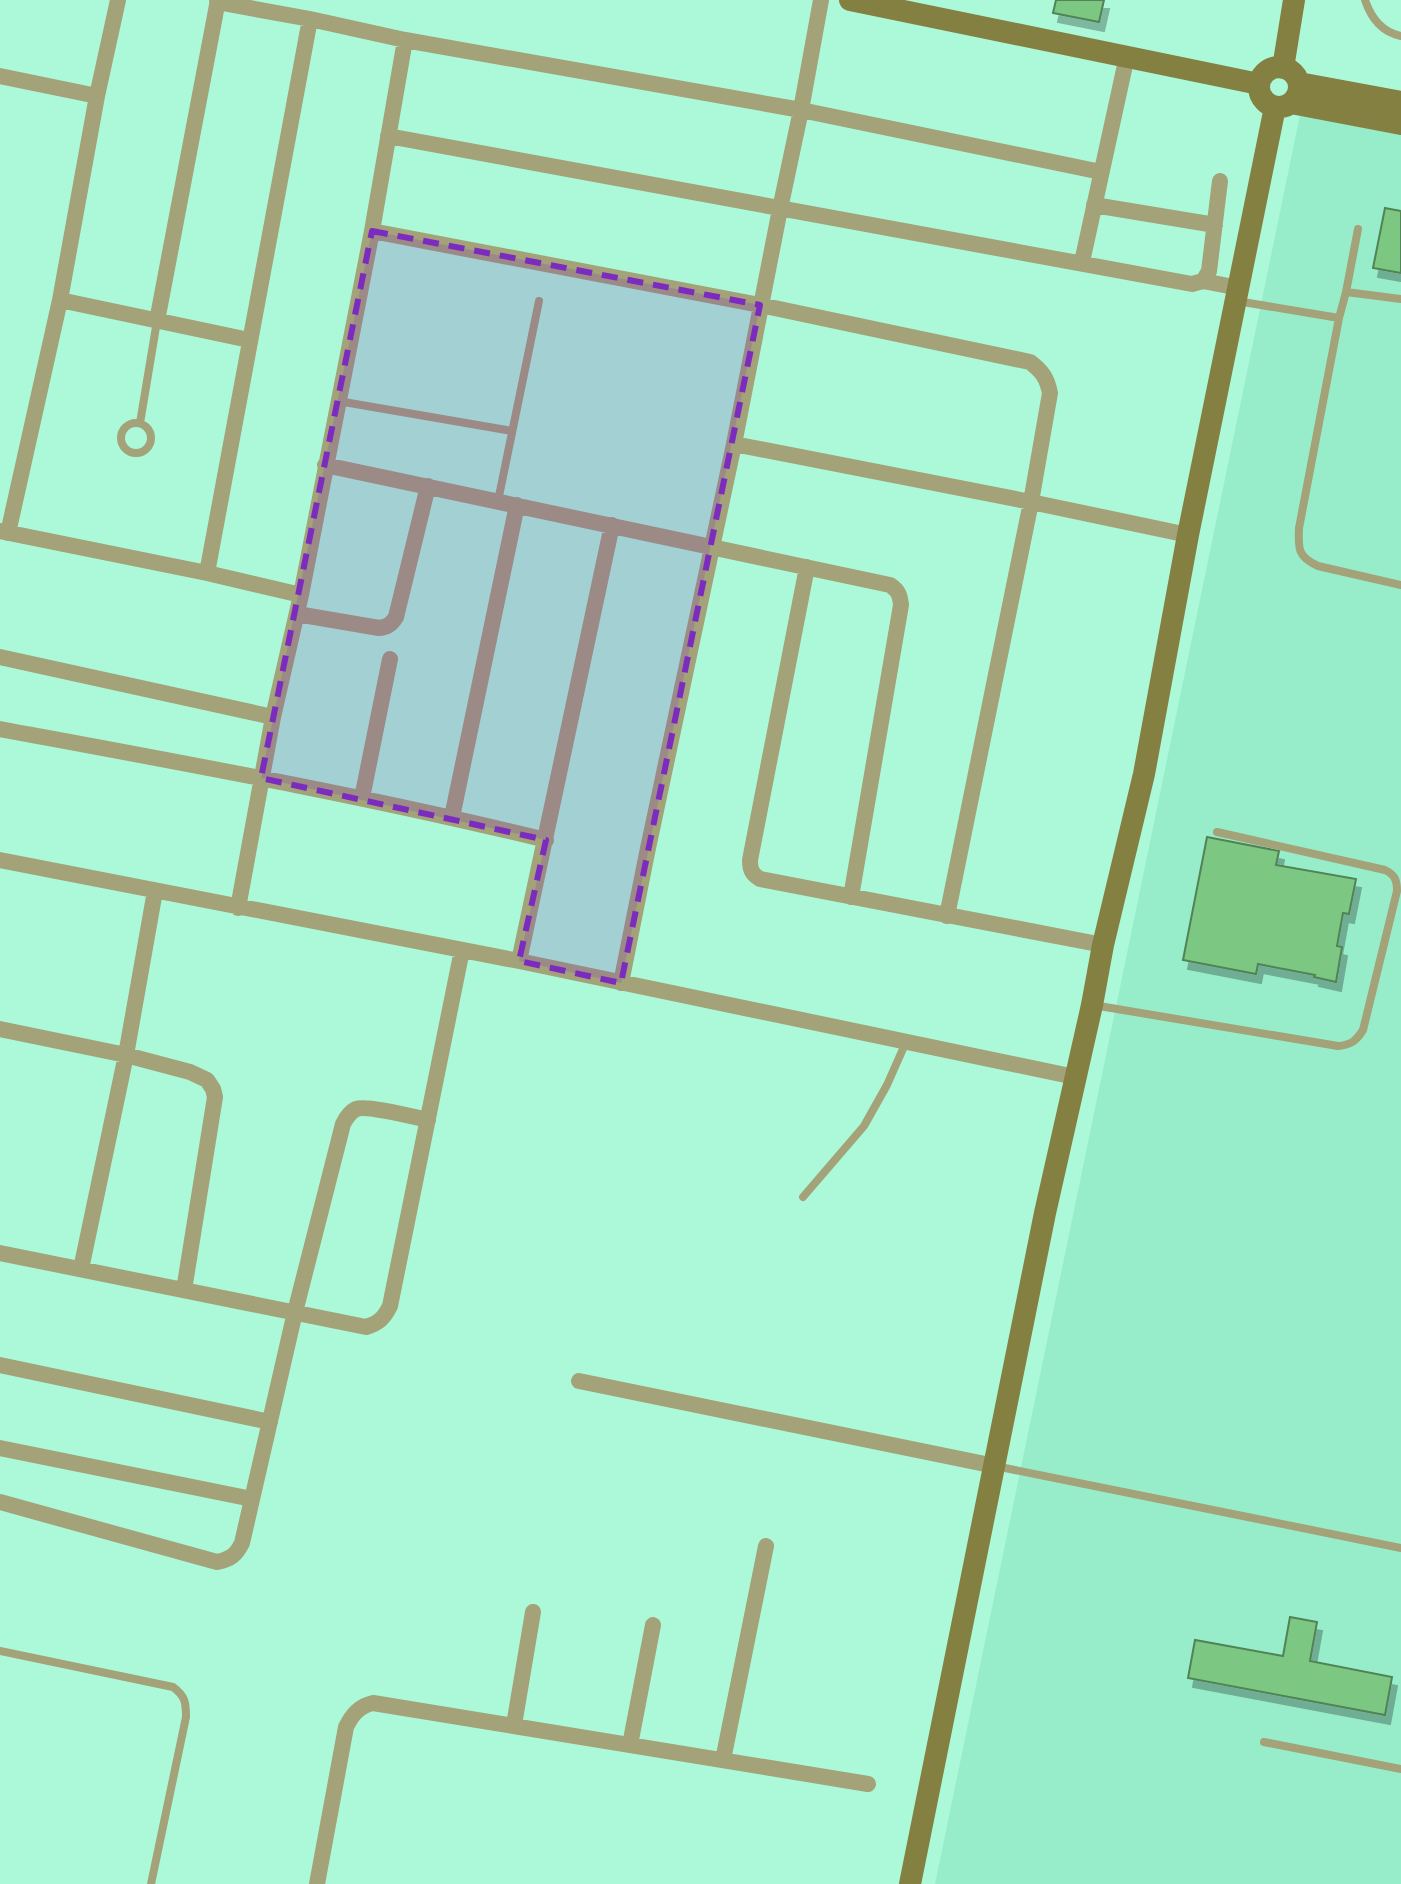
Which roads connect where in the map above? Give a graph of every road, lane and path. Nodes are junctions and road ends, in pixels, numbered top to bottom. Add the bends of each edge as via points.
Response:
1 (118, 0) edge
2 (821, 0) edge
3 (850, 0) edge
4 (1294, 0) edge
5 (1365, 0) edge
6 (217, 1) edge
7 (310, 19) junction
8 (1401, 36) edge
9 (405, 40) junction
10 (1127, 56) junction
11 (1, 80) edge
12 (1287, 90) junction
13 (97, 96) junction
14 (1401, 102) edge
15 (801, 110) junction
16 (1401, 124) edge
17 (388, 136) junction
18 (1101, 172) junction
19 (1220, 181) dead end
20 (1094, 205) junction
21 (780, 209) junction
22 (1215, 225) junction
23 (1358, 229) dead end
24 (372, 231) junction
25 (1082, 262) junction
26 (1203, 281) junction
27 (1346, 292) junction
28 (1237, 294) junction
29 (1401, 299) edge
30 (60, 300) junction
31 (539, 301) dead end
32 (760, 305) junction
33 (1339, 318) junction
34 (157, 321) junction
35 (249, 340) junction
36 (338, 401) junction
37 (140, 423) dead end
38 (512, 431) junction
39 (734, 444) junction
40 (325, 465) junction
41 (428, 486) junction
42 (498, 501) junction
43 (1031, 502) junction
44 (517, 505) junction
45 (612, 525) junction
46 (4, 532) edge
47 (1188, 535) junction
48 (711, 546) junction
49 (807, 567) junction
50 (207, 573) junction
51 (1401, 585) edge
52 (301, 595) junction
53 (297, 614) junction
54 (0, 657) edge
55 (390, 659) dead end
56 (273, 717) junction
57 (0, 729) edge
58 (261, 778) junction
59 (362, 798) junction
60 (452, 817) junction
61 (1217, 832) dead end
62 (546, 840) junction
63 (0, 860) edge
64 (155, 891) junction
65 (851, 897) junction
66 (238, 908) junction
67 (947, 916) junction
68 (1103, 945) junction
69 (462, 950) junction
70 (519, 961) junction
71 (621, 983) junction
72 (1092, 1005) junction
73 (0, 1029) edge
74 (906, 1042) junction
75 (126, 1055) junction
76 (1075, 1077) junction
77 (428, 1120) junction
78 (803, 1197) dead end
79 (0, 1253) edge
80 (81, 1269) junction
81 (184, 1290) junction
82 (295, 1312) junction
83 (1, 1370) edge
84 (579, 1381) dead end
85 (270, 1422) junction
86 (0, 1448) edge
87 (995, 1466) junction
88 (252, 1499) junction
89 (0, 1502) edge
90 (766, 1546) dead end
91 (1401, 1548) edge
92 (533, 1612) dead end
93 (653, 1625) dead end
94 (0, 1651) edge
95 (514, 1725) junction
96 (1264, 1742) dead end
97 (630, 1745) junction
98 (723, 1760) junction
99 (1401, 1769) edge
100 (868, 1784) dead end
101 (151, 1884) edge
102 (317, 1884) edge
103 (910, 1884) edge

1 - 13 street
2 - 15 street
3 - 10 street
4 - 12 street
5 - 8 lane via 1378,26
6 - 7 street
6 - 34 street
7 - 9 street
7 - 35 street
9 - 15 street
9 - 17 street
10 - 12 street via 1259,84 1263,99
10 - 18 street
11 - 13 street
12 - 14 street
12 - 16 street
12 - 28 street
13 - 30 street
15 - 18 street
15 - 21 street
17 - 21 street
17 - 24 street
18 - 20 street
19 - 22 street
20 - 22 street
20 - 25 street
21 - 25 street
21 - 32 street
22 - 26 street
23 - 27 lane
24 - 32 street
24 - 36 street
25 - 26 street via 1192,284
26 - 28 street
27 - 29 lane
27 - 33 lane
28 - 33 lane
28 - 47 street
30 - 34 street
30 - 46 street
31 - 38 lane
32 - 39 street
32 - 43 street via 1030,362 1048,381 1050,393
33 - 51 lane via 1299,528 1300,553 1318,566
34 - 35 street
34 - 37 lane
35 - 50 street
36 - 38 lane
36 - 40 street
38 - 42 lane
39 - 43 street
39 - 48 street
40 - 41 street
40 - 52 street
41 - 42 street
41 - 53 street via 392,623 379,628
42 - 44 street
43 - 47 street
43 - 67 street
44 - 45 street
44 - 60 street
45 - 48 street
45 - 62 street
46 - 50 street
47 - 68 street via 1144,774
48 - 49 street
48 - 71 street
49 - 65 street via 890,585 900,596
49 - 65 street via 750,868 760,879
50 - 52 street
52 - 53 street
53 - 56 street
54 - 56 street
55 - 59 street
56 - 58 street
57 - 58 street
58 - 59 street
58 - 66 street
59 - 60 street
60 - 62 street
61 - 72 lane via 1393,874 1397,891 1357,1040 1338,1046
62 - 70 street
63 - 64 street
64 - 66 street
64 - 75 street
65 - 67 street
66 - 69 street
67 - 68 street
68 - 72 street
69 - 70 street
69 - 77 street
70 - 71 street
71 - 74 street
72 - 76 street
73 - 75 street
74 - 76 street
74 - 78 lane via 864,1126
75 - 80 street
75 - 81 street via 207,1080 215,1097
76 - 87 street
77 - 82 street via 368,1109 347,1116
77 - 82 street via 384,1317 366,1327
79 - 80 street
80 - 81 street
81 - 82 street
82 - 85 street
83 - 85 street
84 - 87 street
85 - 88 street
86 - 88 street
87 - 91 lane
87 - 103 street
88 - 89 street via 237,1553 217,1562
90 - 98 street
92 - 95 street
93 - 97 street
94 - 101 lane via 173,1687 183,1694 186,1717
95 - 97 street
95 - 102 street via 383,1703 355,1712 346,1727
96 - 99 lane
97 - 98 street
98 - 100 street

